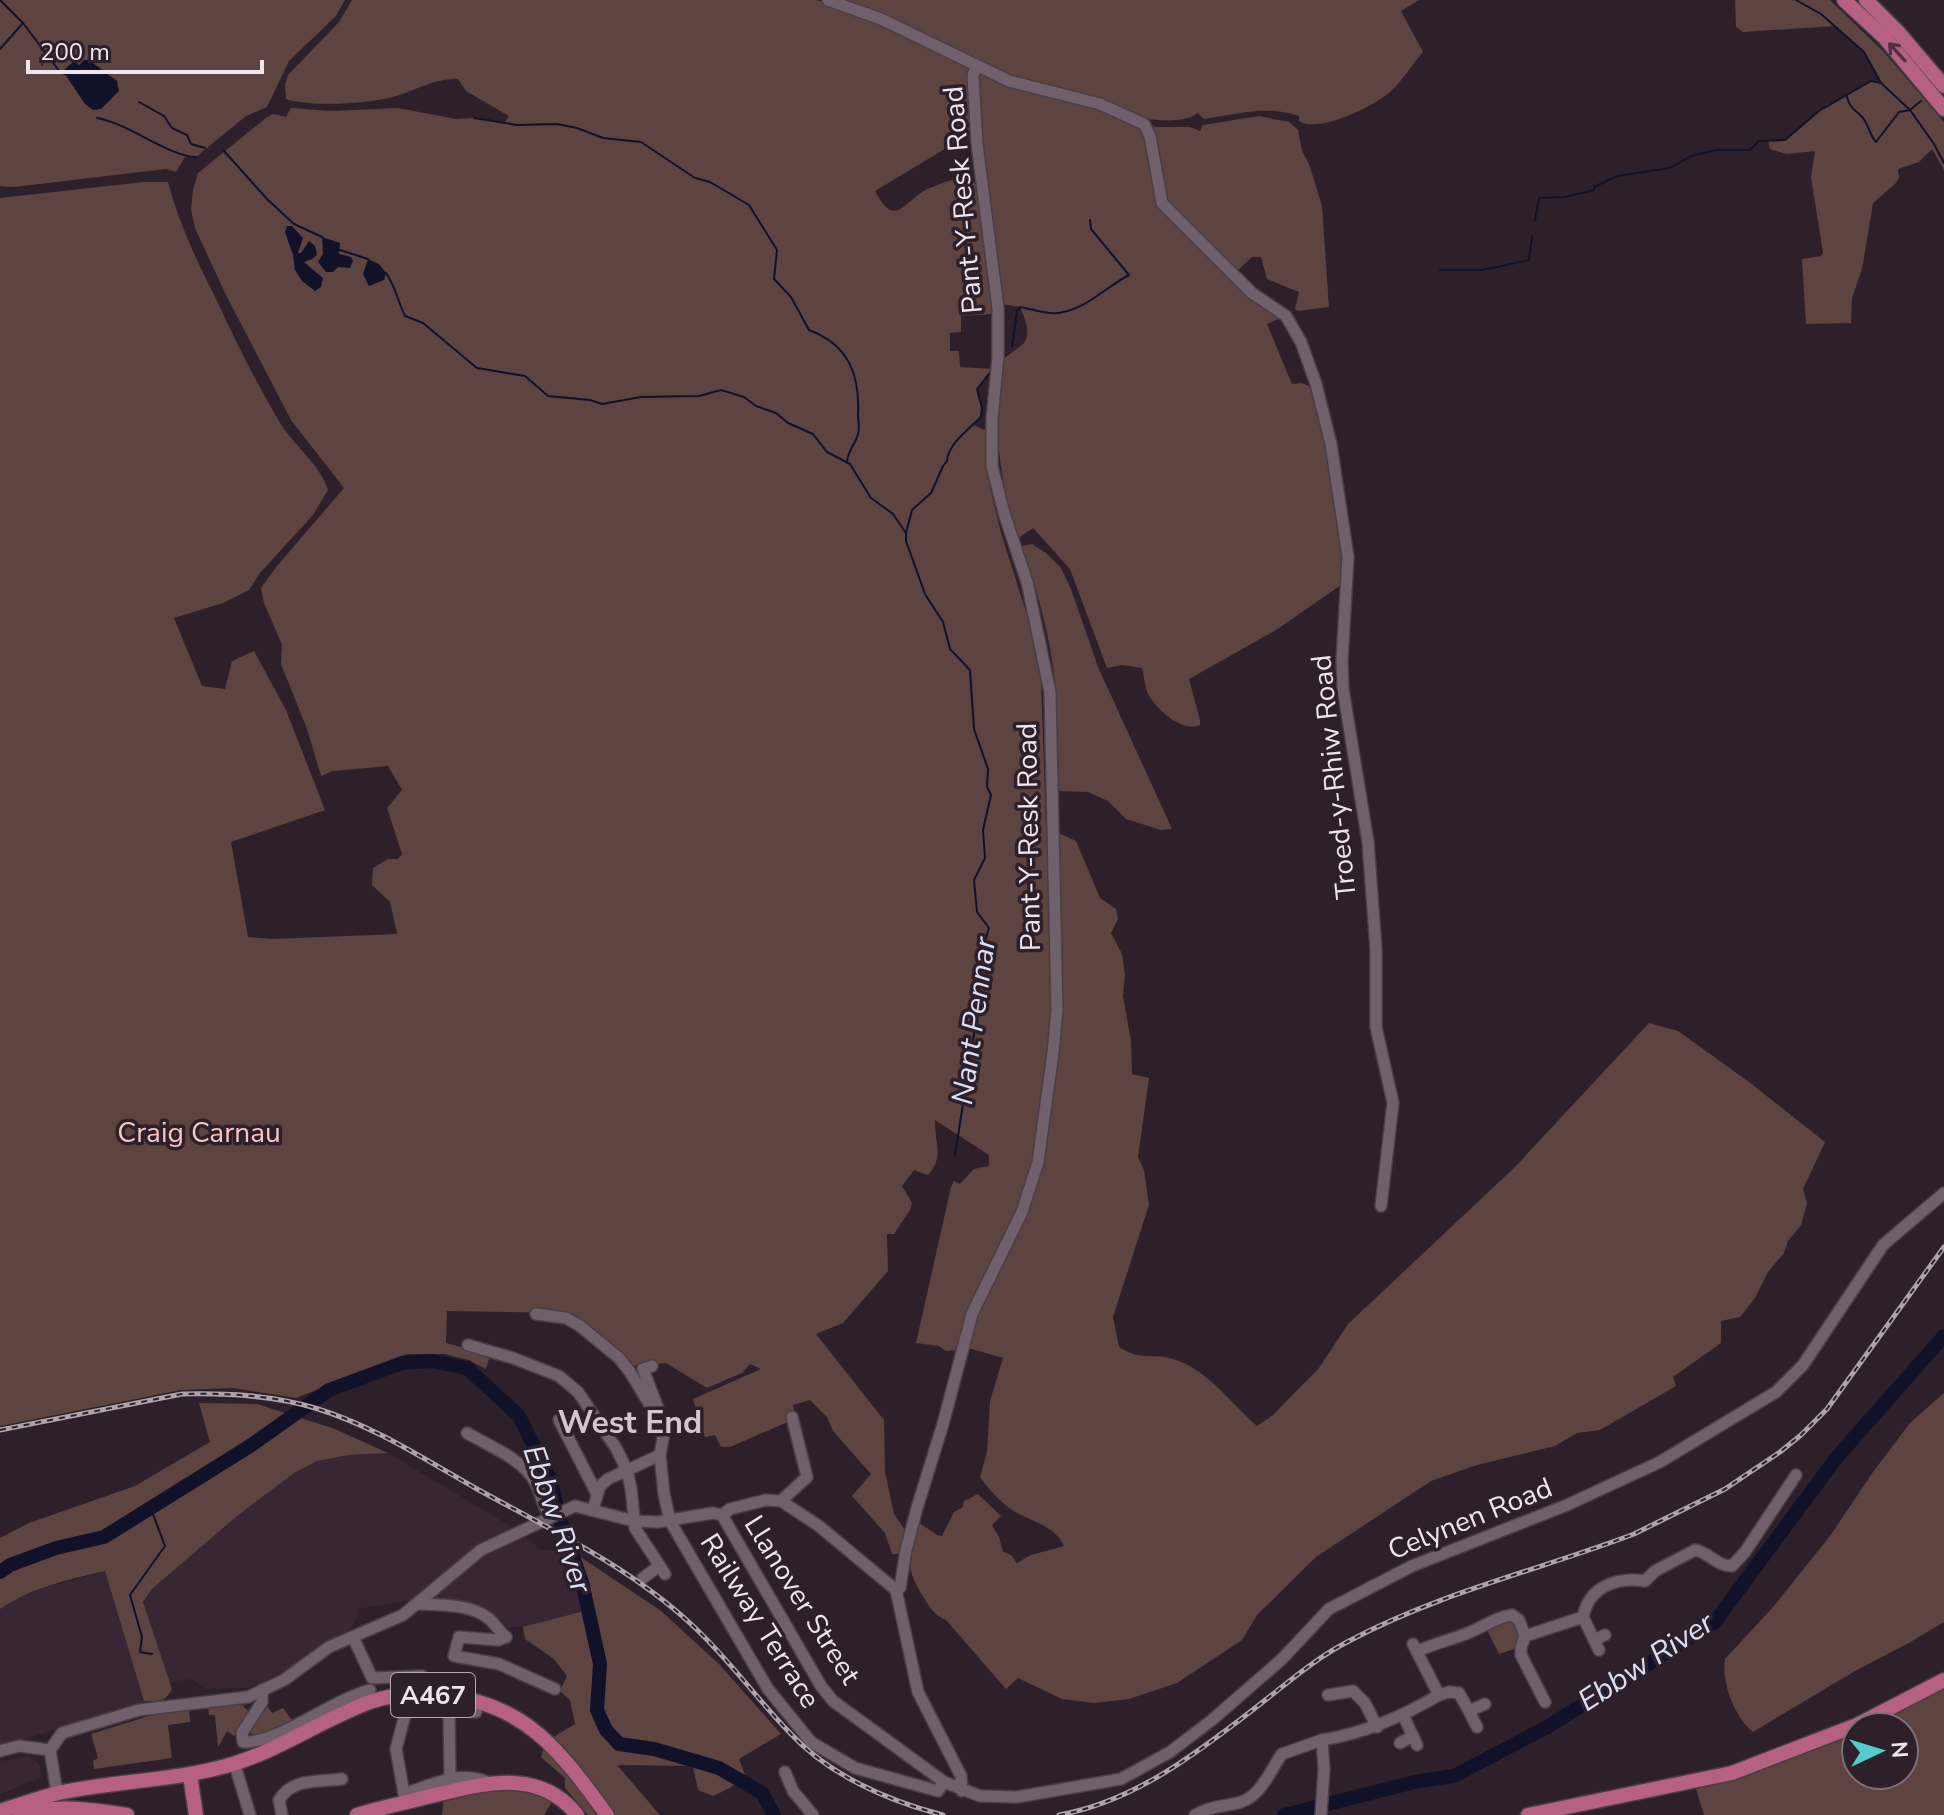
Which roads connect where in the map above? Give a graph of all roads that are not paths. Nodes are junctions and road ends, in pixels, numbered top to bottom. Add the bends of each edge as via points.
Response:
1 (828, 0) edge
2 (1844, 0) edge
3 (1866, 0) edge
4 (976, 66) junction
5 (1944, 86) edge
6 (1944, 109) edge
7 (1944, 1193) edge
8 (1381, 1206) dead end
9 (536, 1314) dead end
10 (468, 1345) dead end
11 (652, 1366) dead end
12 (792, 1417) dead end
13 (559, 1420) dead end
14 (659, 1420) junction
15 (467, 1433) dead end
16 (660, 1455) junction
17 (627, 1470) junction
18 (1796, 1475) dead end
19 (1774, 1483) dead end
20 (1786, 1491) junction
21 (597, 1494) junction
22 (781, 1501) junction
23 (593, 1509) junction
24 (722, 1515) junction
25 (553, 1516) junction
26 (634, 1521) junction
27 (670, 1521) junction
28 (643, 1578) dead end
29 (896, 1590) junction
30 (418, 1604) junction
31 (1583, 1617) junction
32 (1525, 1636) junction
33 (353, 1637) junction
34 (1599, 1642) dead end
35 (422, 1676) dead end
36 (1944, 1680) edge
37 (555, 1689) dead end
38 (262, 1690) junction
39 (370, 1690) dead end
40 (1328, 1695) dead end
41 (1439, 1695) junction
42 (1545, 1702) dead end
43 (1485, 1704) dead end
44 (406, 1711) dead end
45 (1469, 1711) junction
46 (476, 1712) dead end
47 (1403, 1715) junction
48 (1377, 1727) junction
49 (1477, 1727) dead end
50 (1322, 1740) junction
51 (1400, 1743) dead end
52 (50, 1750) junction
53 (0, 1751) edge
54 (227, 1769) junction
55 (785, 1772) dead end
56 (190, 1775) junction
57 (450, 1778) junction
58 (342, 1779) dead end
59 (487, 1782) junction
60 (944, 1782) junction
61 (962, 1791) junction
62 (57, 1793) junction
63 (406, 1798) junction
64 (0, 1811) edge
65 (24, 1814) edge
66 (127, 1815) edge
67 (196, 1815) edge
68 (250, 1815) edge
69 (282, 1815) edge
70 (357, 1815) edge
71 (577, 1815) edge
72 (607, 1815) edge
73 (813, 1815) edge
74 (1195, 1815) edge
75 (1321, 1815) edge
76 (1528, 1815) edge

1 - 4 street, Troed-y-Rhiw Road via 881,19
6 -> 2 main road via 1884,37
3 - 5 main road
4 - 8 street, Troed-y-Rhiw Road via 1030,88 1100,104 1144,124 1162,203 1252,293 1286,316 1308,360 1331,444 1348,557 1343,689 1368,842 1376,1027 1393,1103
4 - 29 street, Pant-Y-Resk Road via 977,144 998,308 992,466 1027,582 1050,692 1057,1010 1038,1162 1022,1212 972,1314
7 - 61 street, Celynen Road via 1883,1245 1803,1365 1776,1392 1742,1413 1633,1474 1412,1566 1329,1609 1212,1720 1170,1752 1121,1779 1017,1797
9 - 14 street via 566,1318 619,1358
10 - 17 street via 559,1376 590,1408
11 - 14 street via 643,1369 660,1408
12 - 22 street via 807,1477
13 - 21 street
14 - 16 street
15 - 25 street via 527,1471 544,1510
16 - 17 street
16 - 27 street
17 - 21 street via 608,1479
17 - 26 street
18 - 20 street
19 - 20 street
20 - 31 street via 1732,1566 1695,1550 1667,1563 1649,1586 1621,1580 1593,1593
21 - 23 street
22 - 24 street via 766,1500
22 - 29 street
23 - 25 street via 575,1506
23 - 26 street
24 - 27 street
24 - 60 street, Llanover Street via 833,1701
25 - 30 street via 481,1550
26 - 27 street
26 - 28 street via 662,1570
27 - 60 street, Railway Terrace via 768,1689 811,1742 884,1778 938,1791
29 - 61 street via 918,1692 961,1776
30 - 33 street
30 - 37 street via 462,1608 489,1618 506,1637 459,1637 454,1656 499,1664
31 - 32 street
31 - 34 street
32 - 41 street via 1519,1620 1502,1616 1469,1633 1415,1648
32 - 42 street via 1521,1655
33 - 35 street via 372,1678
33 - 38 street
36 - 76 main road via 1857,1725 1732,1773
38 - 39 street via 262,1702 242,1733 243,1742 287,1730
38 - 52 street via 248,1697 139,1710 62,1733
40 - 48 street via 1354,1685
41 - 45 street via 1459,1693
41 - 47 street
43 - 45 street
44 - 63 street via 396,1749
45 - 49 street
46 - 57 street via 449,1709
47 - 48 street
47 - 51 street via 1415,1741
48 - 50 street
50 - 74 street via 1282,1754 1261,1788 1247,1799
50 - 75 street
52 - 53 street via 19,1746
52 - 62 street
54 - 56 main road, A467
54 - 68 street
54 - 72 main road, A467 via 374,1700 425,1694 454,1697 488,1704 533,1728 570,1765
55 - 73 street
56 - 62 main road, A467
56 - 67 main road
57 - 59 street
57 - 63 street
58 - 69 street via 286,1789 279,1800
59 - 63 main road
59 - 71 main road via 529,1783 554,1793
60 - 61 street, Llanover Street
62 - 64 main road, A467
63 - 70 main road
65 - 66 main road via 87,1809

